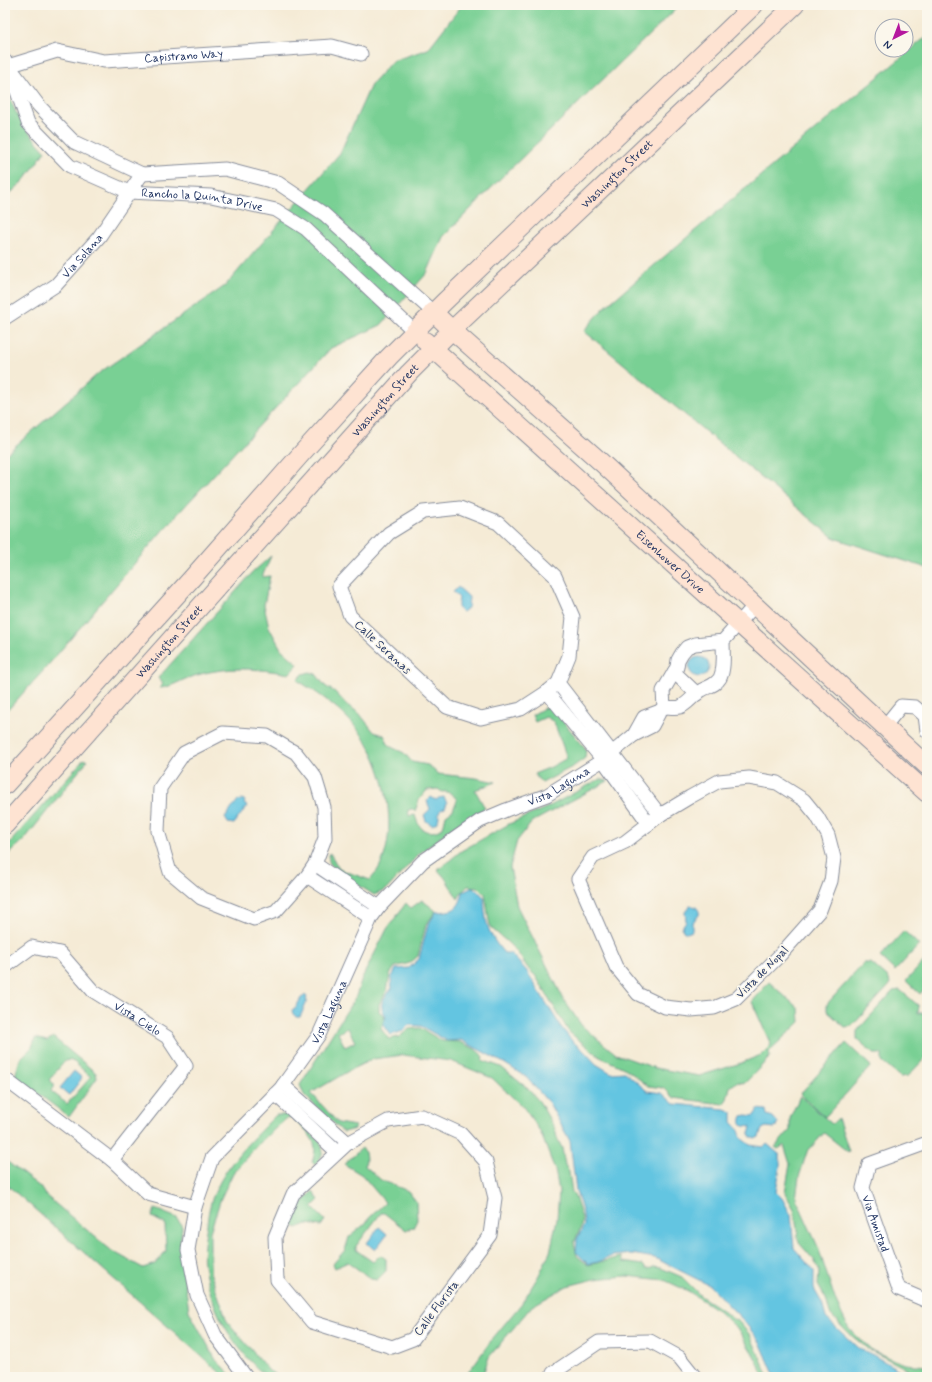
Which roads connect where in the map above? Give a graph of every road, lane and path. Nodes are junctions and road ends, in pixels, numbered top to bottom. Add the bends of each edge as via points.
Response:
1 (754, 5) edge
2 (795, 5) edge
3 (361, 54) dead end
4 (7, 63) edge
5 (142, 174) junction
6 (129, 192) junction
7 (433, 312) junction
8 (5, 318) edge
9 (452, 330) junction
10 (414, 331) junction
11 (433, 349) junction
12 (754, 606) junction
13 (738, 624) junction
14 (723, 641) junction
15 (674, 672) junction
16 (558, 683) junction
17 (548, 692) junction
18 (697, 694) junction
19 (923, 708) edge
20 (662, 709) junction
21 (884, 727) junction
22 (927, 731) edge
23 (608, 757) junction
24 (927, 766) edge
25 (5, 785) edge
26 (927, 792) edge
27 (660, 815) junction
28 (649, 824) junction
29 (5, 825) edge
30 (315, 864) junction
31 (307, 876) junction
32 (379, 908) junction
33 (371, 918) junction
34 (5, 967) edge
35 (5, 1079) edge
36 (279, 1090) junction
37 (348, 1143) junction
38 (927, 1143) edge
39 (337, 1152) junction
40 (112, 1160) junction
41 (195, 1207) junction
42 (927, 1301) edge
43 (246, 1377) edge
44 (552, 1377) edge
45 (695, 1377) edge

1 - 7 main road
2 - 9 main road, Washington Street
3 - 4 street, Capistrano Way via 332,46 104,61 57,51
4 - 5 street, Rancho la Quinta Drive via 39,106 74,142
4 - 6 street, Rancho la Quinta Drive via 28,123 70,166
5 - 6 street, Via Solana
5 - 7 street, Rancho la Quinta Drive via 225,169 278,183 324,214
6 - 8 street, Via Solana via 99,237 56,285
6 - 10 street, Rancho la Quinta Drive via 211,196 276,210 306,229
7 - 9 main road, Eisenhower Drive
7 - 10 main road
9 - 11 main road, Washington Street
9 - 12 main road, Eisenhower Drive via 602,463
10 - 11 main road, Eisenhower Drive
10 - 25 main road
11 - 13 main road, Eisenhower Drive
11 - 29 main road, Washington Street via 409,372
12 - 13 street
12 - 21 main road, Eisenhower Drive
13 - 14 street
13 - 26 main road, Eisenhower Drive
14 - 15 street via 687,647 682,652
14 - 18 street via 720,678 715,684
15 - 18 street
15 - 20 street via 662,691
16 - 17 street, Calle Seranas
16 - 17 street, Calle Seranas via 570,656 572,617 555,576 498,523 460,508 423,512 389,533 339,586 350,616 447,707 481,718 521,709
16 - 23 street
17 - 23 street
18 - 20 street via 683,705
19 - 21 street via 901,706
19 - 22 street
20 - 23 street, Vista Laguna via 652,726 634,735
21 - 24 main road, Eisenhower Drive
23 - 27 street
23 - 28 street
23 - 32 street, Vista Laguna via 547,795 480,822 422,860
27 - 28 street, Vista de Nopal
27 - 28 street, Vista de Nopal via 719,781 749,778 777,783 804,800 828,835 834,858 831,881 820,910 736,999 714,1008 691,1010 665,1007 638,994 616,967 578,879 593,857 626,842
30 - 31 street
30 - 31 street via 325,838 324,807 315,777 296,753 267,736 223,733 184,753 160,788 158,831 170,872 201,898 254,919 276,911
30 - 32 street
31 - 33 street
32 - 33 street, Vista Laguna
33 - 36 street, Vista Laguna via 319,1035
34 - 40 street, Vista Cielo via 32,947 60,953 93,991 167,1036 186,1066
35 - 40 street
36 - 37 street via 320,1117
36 - 39 street
36 - 41 street, Vista Laguna via 212,1158
37 - 39 street, Calle Florista
37 - 39 street, Calle Florista via 388,1121 422,1116 461,1134 486,1162 495,1198 490,1235 413,1340 392,1347 312,1322 277,1280 275,1237 293,1194
38 - 42 street, Via Amistad via 868,1164 863,1188 899,1289
40 - 41 street via 148,1194
41 - 43 street, Vista Laguna via 188,1250 197,1294 215,1335
44 - 45 street via 554,1373 599,1342 650,1340 679,1356

